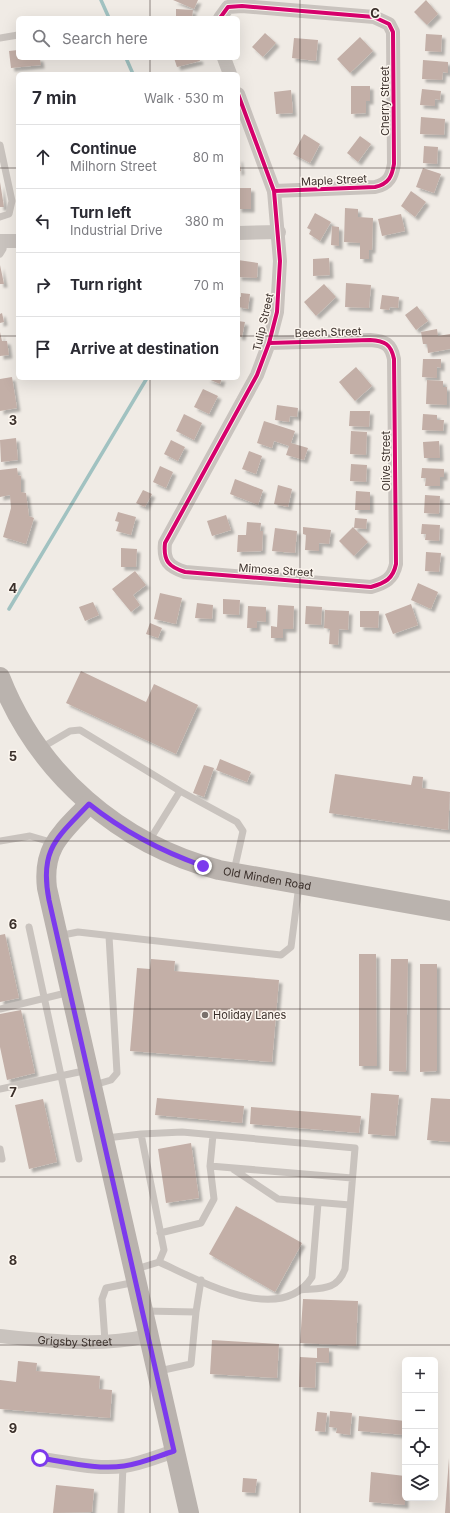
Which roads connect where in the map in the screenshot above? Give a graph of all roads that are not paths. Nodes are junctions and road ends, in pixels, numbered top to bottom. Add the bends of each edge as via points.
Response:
1 (224, 13) edge
2 (16, 35) edge
3 (0, 38) edge
4 (225, 60) edge
5 (229, 72) edge
6 (240, 99) edge
7 (0, 145) edge
8 (391, 178) joint
9 (274, 191) junction
10 (0, 217) edge
11 (279, 232) junction
12 (240, 233) edge
13 (16, 241) edge
14 (1, 245) edge
15 (386, 342) joint
16 (270, 343) junction
17 (165, 559) joint
18 (389, 580) joint
19 (0, 677) edge
20 (39, 749) junction
21 (180, 791) junction
22 (89, 804) junction
23 (0, 841) edge
24 (54, 843) junction
25 (148, 843) junction
26 (233, 873) junction
27 (299, 885) junction
28 (450, 910) edge
29 (28, 927) dead end
30 (57, 936) junction
31 (109, 936) junction
32 (70, 992) junction
33 (43, 999) junction
34 (0, 1009) edge
35 (62, 1076) junction
36 (90, 1078) junction
37 (0, 1090) edge
38 (141, 1134) junction
39 (213, 1135) junction
40 (104, 1138) junction
41 (0, 1148) edge
42 (2, 1159) dead end
43 (79, 1159) dead end
44 (210, 1166) junction
45 (232, 1168) junction
46 (352, 1178) junction
47 (318, 1203) junction
48 (350, 1205) junction
49 (160, 1233) junction
50 (159, 1262) junction
51 (135, 1275) junction
52 (201, 1280) junction
53 (300, 1290) junction
54 (143, 1311) junction
55 (196, 1312) junction
56 (0, 1336) edge
57 (148, 1336) junction
58 (105, 1341) junction
59 (156, 1371) junction
60 (174, 1451) junction
61 (40, 1458) dead end
62 (123, 1466) junction
63 (121, 1513) edge
64 (189, 1513) edge

1 - 8 street, Cherry Street via 242,6 374,17 389,24 394,32 394,164
2 - 3 lane
4 - 5 street
6 - 9 street, Tulip Street
7 - 10 lane via 12,201 10,214
8 - 9 street, Maple Street via 375,187
9 - 11 street, Tulip Street
11 - 12 street
11 - 16 street, Tulip Street via 280,287
13 - 14 street
15 - 16 street, Beech Street via 370,340
15 - 18 street, Olive Street via 391,347 394,359 396,564
16 - 17 street, Tulip Street via 242,404 165,543
17 - 18 street, Mimosa Street via 170,566 185,572 371,587
19 - 20 main road, Old Minden Road via 18,716
20 - 21 lane via 70,731 80,730
20 - 22 main road, Old Minden Road via 59,775
21 - 25 lane
21 - 26 lane via 237,822 242,831
22 - 24 main road
22 - 25 main road, Old Minden Road via 115,824
23 - 24 lane via 30,836
24 - 30 main road via 46,862 45,878
25 - 26 main road, Old Minden Road via 203,866
26 - 27 main road, Old Minden Road
27 - 28 main road, Old Minden Road
27 - 31 lane via 291,947 281,955
29 - 33 lane
30 - 31 lane via 78,932
30 - 32 main road
31 - 36 lane via 117,1073 111,1080
32 - 33 lane
32 - 36 main road
33 - 34 lane
33 - 35 lane
35 - 36 lane
35 - 37 lane
35 - 43 lane
36 - 40 main road
38 - 39 lane via 182,1132
38 - 40 lane
38 - 49 lane
39 - 44 lane
39 - 46 lane via 355,1148
40 - 51 main road
41 - 42 lane
44 - 45 lane
44 - 49 lane via 214,1198 202,1222
45 - 46 lane
45 - 47 lane via 278,1199
46 - 48 lane
47 - 48 lane
47 - 53 lane via 312,1277 307,1286
48 - 53 lane via 341,1280 330,1287
49 - 50 lane via 164,1250
50 - 51 lane
50 - 52 lane
51 - 54 main road
51 - 58 lane via 106,1288 102,1298
52 - 53 lane via 232,1294 272,1300 290,1297
52 - 55 lane
54 - 55 lane
54 - 57 main road
55 - 59 lane via 191,1364
56 - 58 street, Grigsby Street via 40,1340
57 - 58 street, Grigsby Street
57 - 59 main road
59 - 60 main road
60 - 62 street
60 - 64 main road
61 - 62 street via 106,1467
62 - 63 lane

